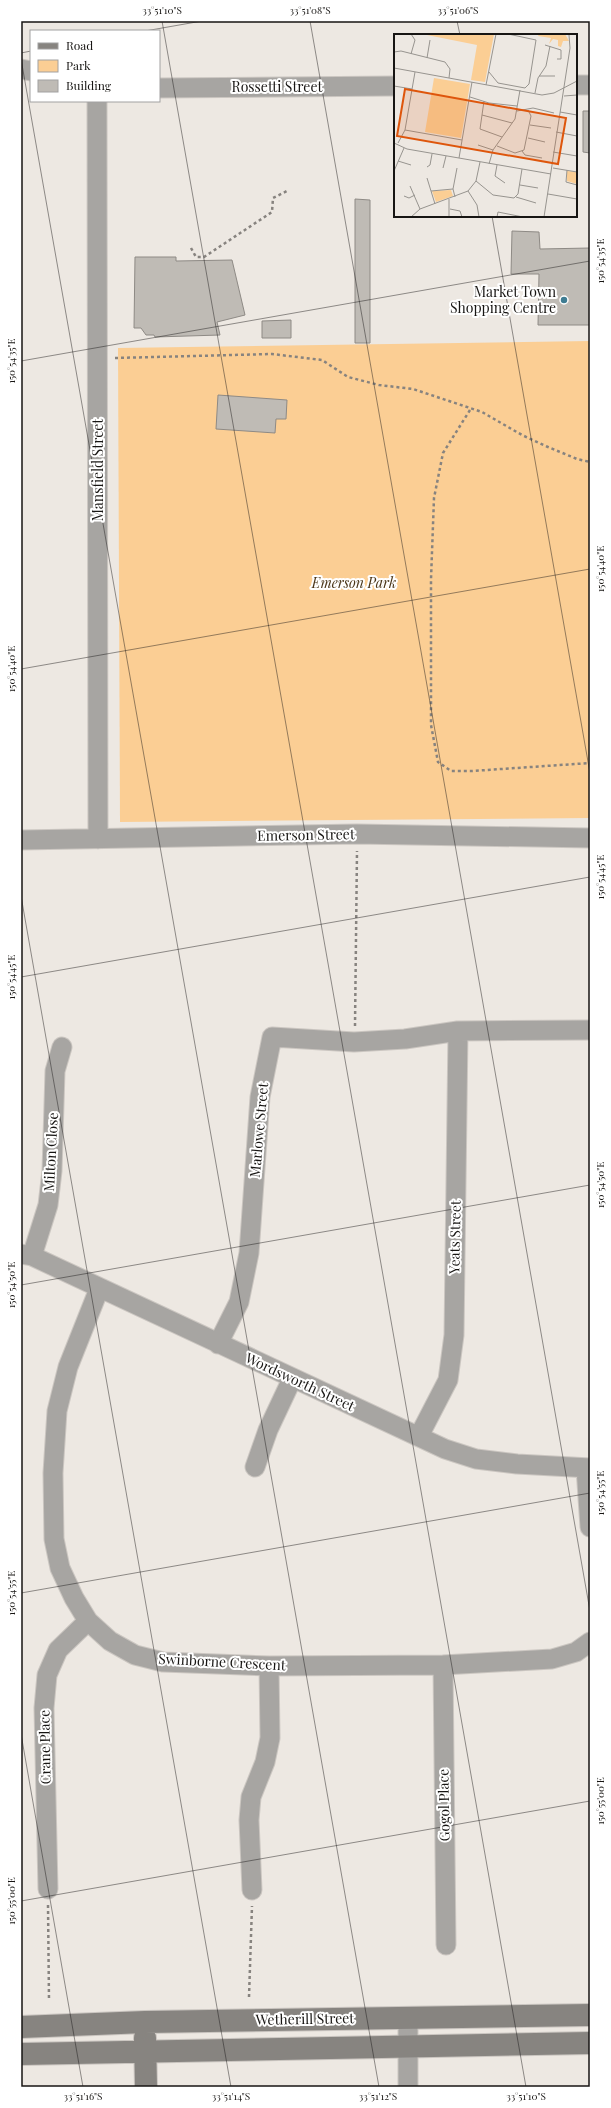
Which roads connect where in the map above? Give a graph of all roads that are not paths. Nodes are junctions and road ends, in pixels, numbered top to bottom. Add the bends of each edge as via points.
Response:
1 (577, 85) edge
2 (590, 85) edge
3 (394, 86) edge
4 (160, 88) edge
5 (97, 102) edge
6 (590, 838) edge
7 (98, 839) junction
8 (21, 840) edge
9 (590, 1030) edge
10 (458, 1031) junction
11 (62, 1047) dead end
12 (26, 1255) edge
13 (99, 1289) junction
14 (218, 1344) junction
15 (292, 1379) junction
16 (419, 1436) junction
17 (255, 1467) dead end
18 (588, 1468) edge
19 (590, 1527) edge
20 (88, 1621) junction
21 (590, 1642) edge
22 (443, 1665) junction
23 (269, 1666) junction
24 (48, 1889) road end
25 (252, 1890) road end
26 (446, 1944) dead end
27 (590, 2014) edge
28 (408, 2018) junction
29 (145, 2022) junction
30 (21, 2027) edge
31 (590, 2043) edge
32 (408, 2046) junction
33 (145, 2051) junction
34 (21, 2054) edge
35 (146, 2087) edge
36 (408, 2087) edge

1 - 2 street
3 - 4 street, Rossetti Street
5 - 7 street, Mansfield Street
6 - 7 street, Emerson Street via 357,834
7 - 8 street, Emerson Street
9 - 10 street, Marlowe Street
10 - 14 street, Marlowe Street via 405,1039 354,1042 272,1037 260,1098 249,1253 239,1302
10 - 16 street, Yeats Street via 454,1334 448,1380
11 - 12 street, Milton Close via 55,1071 52,1171 48,1205
12 - 13 street, Wordsworth Street
13 - 14 street, Wordsworth Street
13 - 20 street, Swinborne Crescent via 68,1367 57,1411 53,1473 54,1539 60,1568
14 - 15 street, Wordsworth Street
15 - 16 street, Wordsworth Street
15 - 17 street via 268,1430
16 - 18 street, Wordsworth Street via 445,1449 476,1459
18 - 19 street
20 - 23 street, Swinborne Crescent via 110,1641 135,1655 163,1662
20 - 24 street, Crane Place via 58,1650 47,1675 44,1708
21 - 22 street, Swinborne Crescent via 576,1652 552,1659
22 - 23 street, Swinborne Crescent
22 - 26 street, Gogol Place
23 - 25 street via 270,1738 265,1762 251,1797 249,1820
27 - 28 main road, Wetherill Street
28 - 29 main road, Wetherill Street
28 - 32 street
29 - 30 main road, Wetherill Street
29 - 33 main road
31 - 32 main road, Wetherill Street
32 - 33 main road, Wetherill Street
32 - 36 street
33 - 34 main road, Wetherill Street
33 - 35 main road

